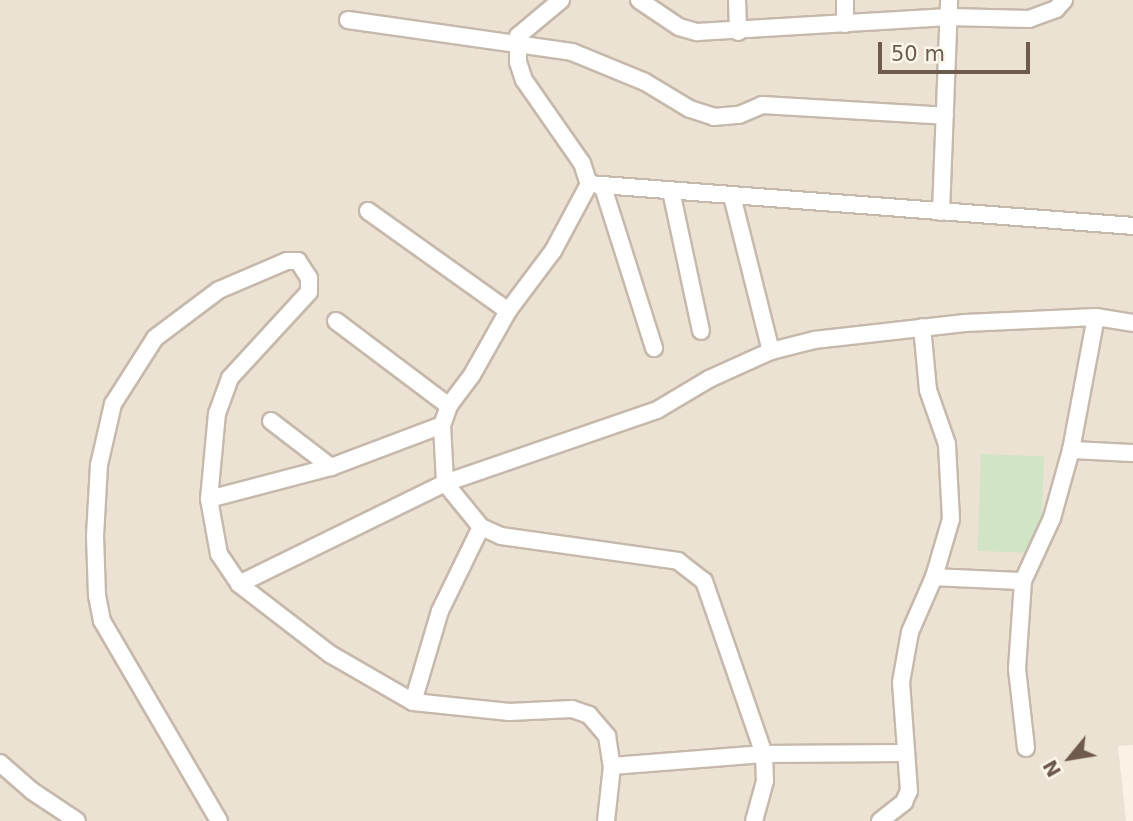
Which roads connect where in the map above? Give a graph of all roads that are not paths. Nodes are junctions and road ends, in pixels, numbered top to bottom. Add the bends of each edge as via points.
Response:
1 (561, 0) edge
2 (639, 0) edge
3 (737, 0) edge
4 (845, 0) edge
5 (949, 0) edge
6 (1064, 0) edge
7 (949, 17) junction
8 (348, 20) dead end
9 (845, 24) junction
10 (738, 32) junction
11 (518, 44) junction
12 (945, 116) junction
13 (596, 186) junction
14 (671, 191) junction
15 (732, 196) junction
16 (368, 211) dead end
17 (941, 212) junction
18 (1133, 226) edge
19 (508, 311) junction
20 (1096, 317) junction
21 (336, 321) dead end
22 (1133, 323) edge
23 (922, 327) junction
24 (701, 331) dead end
25 (654, 348) dead end
26 (771, 351) junction
27 (449, 406) junction
28 (271, 421) dead end
29 (442, 425) junction
30 (1071, 450) junction
31 (1133, 453) edge
32 (331, 467) junction
33 (445, 483) junction
34 (209, 499) junction
35 (481, 527) junction
36 (934, 577) junction
37 (1023, 581) junction
38 (239, 584) junction
39 (413, 702) junction
40 (1026, 748) dead end
41 (904, 753) junction
42 (764, 754) junction
43 (0, 763) edge
44 (612, 766) junction
45 (77, 821) edge
46 (219, 821) edge
47 (606, 821) edge
48 (754, 821) edge
49 (880, 821) edge

1 - 11 street via 518,36
2 - 10 street via 679,27 697,33
3 - 10 street
4 - 9 street
5 - 7 street
6 - 7 street via 1056,9 1030,19
7 - 9 street
7 - 12 street
8 - 11 street
9 - 10 street
11 - 12 street via 572,52 714,117 739,115 762,105
11 - 13 street via 524,80
12 - 17 street
13 - 14 street
13 - 19 street
13 - 25 street
14 - 15 street
14 - 24 street
15 - 17 street
15 - 26 street
16 - 19 street
17 - 18 street
19 - 27 street
20 - 22 street
20 - 23 street
20 - 30 street
21 - 27 street
23 - 26 street via 814,340
23 - 36 street via 928,390 947,444 951,519
26 - 33 street via 709,379 657,410
27 - 29 street
28 - 32 street
29 - 32 street
29 - 33 street
30 - 31 street
30 - 37 street via 1052,518
32 - 34 street
33 - 35 street
33 - 38 street
34 - 38 street via 219,554
34 - 46 street via 217,413 230,378 309,292 309,278 298,261 287,261 219,290 155,338 113,404 99,466 95,536 102,621
35 - 39 street via 440,611
35 - 42 street via 538,543 678,561 704,581
36 - 37 street
36 - 41 street via 910,632 901,682
37 - 40 street via 1017,670
38 - 39 street via 330,654
39 - 44 street via 509,712 572,709 589,715 607,736
41 - 42 street
41 - 49 street via 909,791 904,802
42 - 44 street
42 - 48 street via 765,781
43 - 45 street
44 - 47 street

